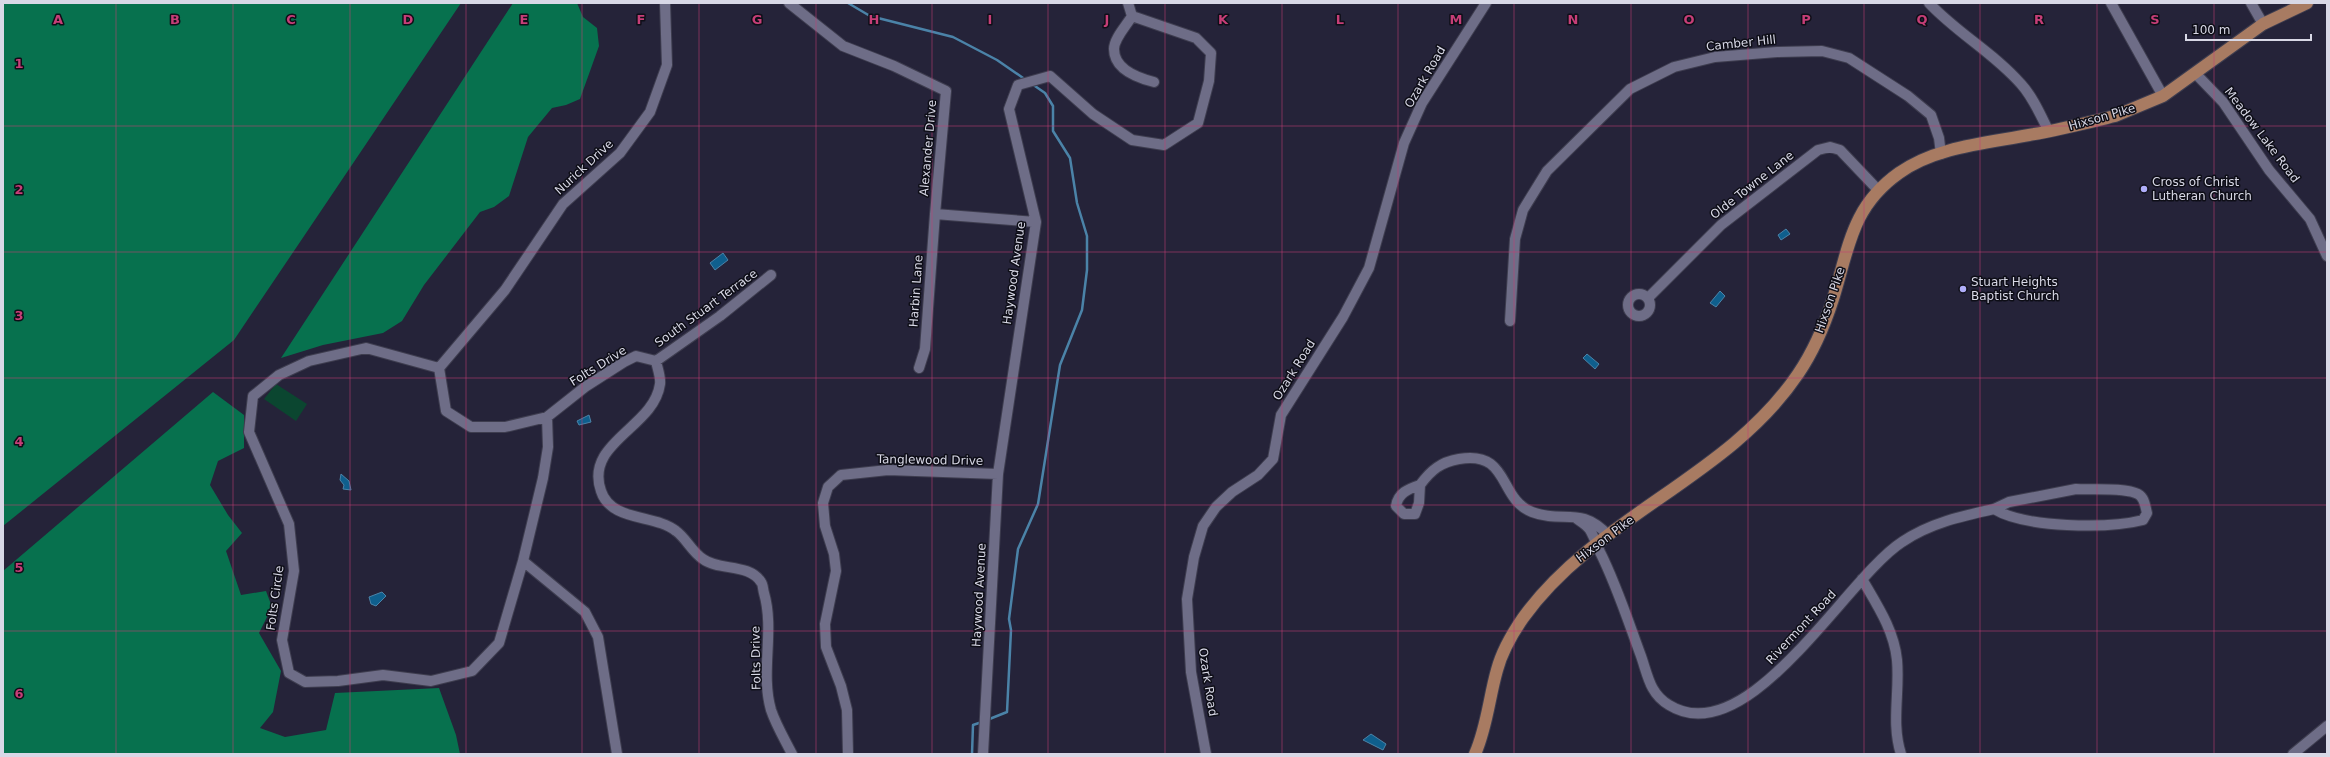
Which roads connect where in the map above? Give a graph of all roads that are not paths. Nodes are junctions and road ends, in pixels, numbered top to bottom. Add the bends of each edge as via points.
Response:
1 (665, 3) edge
2 (789, 3) edge
3 (1128, 3) edge
4 (1486, 3) edge
5 (1929, 3) edge
6 (2111, 3) edge
7 (2251, 3) edge
8 (2307, 3) edge
9 (1132, 16) junction
10 (2263, 24) junction
11 (2195, 73) junction
12 (1154, 82) dead end
13 (2163, 96) junction
14 (2049, 132) junction
15 (1941, 154) junction
16 (1879, 191) junction
17 (934, 214) junction
18 (1036, 222) junction
19 (2327, 256) edge
20 (771, 276) dead end
21 (1648, 298) dead end
22 (1510, 321) dead end
23 (656, 361) junction
24 (439, 368) junction
25 (919, 368) dead end
26 (548, 417) junction
27 (998, 474) junction
28 (1420, 484) dead end
29 (1994, 509) junction
30 (1576, 518) junction
31 (1608, 535) junction
32 (1596, 544) junction
33 (523, 561) junction
34 (1862, 579) junction
35 (2327, 726) edge
36 (617, 754) edge
37 (792, 754) edge
38 (848, 754) edge
39 (983, 754) edge
40 (1206, 754) edge
41 (1474, 754) edge
42 (1901, 754) edge
43 (2293, 754) edge

1 - 24 street, Nurick Drive via 667,65 650,112 620,153 563,204 505,290
2 - 17 street, Alexander Drive via 843,46 894,66 946,91
3 - 9 street
4 - 40 street, Ozark Road via 1422,103 1404,143 1369,268 1343,317 1281,415 1273,459 1258,475 1232,492 1216,507 1203,526 1194,557 1187,599 1191,672
5 - 14 street via 1943,19 2008,71 2022,86
6 - 13 street
7 - 10 street
8 - 10 main road, Hixson Pike
9 - 12 street via 1116,40 1114,49 1118,62 1133,76
9 - 18 street, Haywood Avenue via 1196,38 1211,53 1209,81 1198,123 1164,145 1132,140 1093,114 1050,76 1018,85 1009,109
10 - 11 main road, Hixson Pike
11 - 13 main road, Hixson Pike
11 - 19 street, Meadow Lake Road via 2223,102 2269,170 2310,219
13 - 14 main road, Hixson Pike via 2115,116
14 - 15 main road, Hixson Pike
15 - 16 main road, Hixson Pike via 1900,172
15 - 22 street, Camber Hill via 1939,138 1931,115 1908,96 1849,58 1822,51 1777,52 1715,57 1674,67 1630,89 1547,171 1523,210 1515,239
16 - 21 street, Olde Towne Lane via 1840,150 1830,147 1818,150 1721,225
16 - 31 main road, Hixson Pike via 1861,214 1850,238 1833,299 1809,356 1777,401 1758,423 1732,446
17 - 18 street, Alexander Drive
17 - 25 street, Harbin Lane via 926,349
18 - 27 street, Haywood Avenue
20 - 23 street, South Stuart Terrace
23 - 26 street, Folts Drive via 636,356 624,362 585,387
23 - 37 street, Folts Drive via 661,383 656,399 637,422 605,452 598,472 601,493 616,511 675,530 703,559 718,566 745,570 761,581 769,608 768,681 771,710
24 - 26 street, Folts Drive via 446,411 470,427 505,427
24 - 33 street, Folts Circle via 366,348 309,361 279,375 253,396 249,432 289,524 294,571 282,640 289,673 305,682 383,675 431,681 472,671 499,642
26 - 33 street, Folts Circle via 548,447 543,478
27 - 38 street, Tanglewood Drive via 888,470 841,475 828,487 823,503 825,526 834,554 836,572 825,624 826,646 847,710
27 - 39 street, Haywood Avenue
28 - 30 street via 1442,463 1473,457 1488,460 1497,468 1512,493 1528,510
29 - 29 street, Rivermont Road via 2009,502 2076,489 2121,490 2138,494 2144,500 2147,513 2143,520 2124,525 2100,526 2051,524 2006,516
29 - 34 street, Rivermont Road via 1943,521 1901,542
30 - 31 street via 1583,517 1594,521
30 - 32 street, Rivermont Road via 1589,528
31 - 32 main road, Hixson Pike
32 - 34 street, Rivermont Road via 1612,579 1655,696 1682,713 1718,712 1757,688 1801,649
32 - 41 main road, Hixson Pike via 1547,589 1524,617 1506,646 1497,668 1483,736
33 - 36 street via 585,612 598,637
34 - 42 street via 1886,621 1894,646 1897,684 1895,728
35 - 43 street

